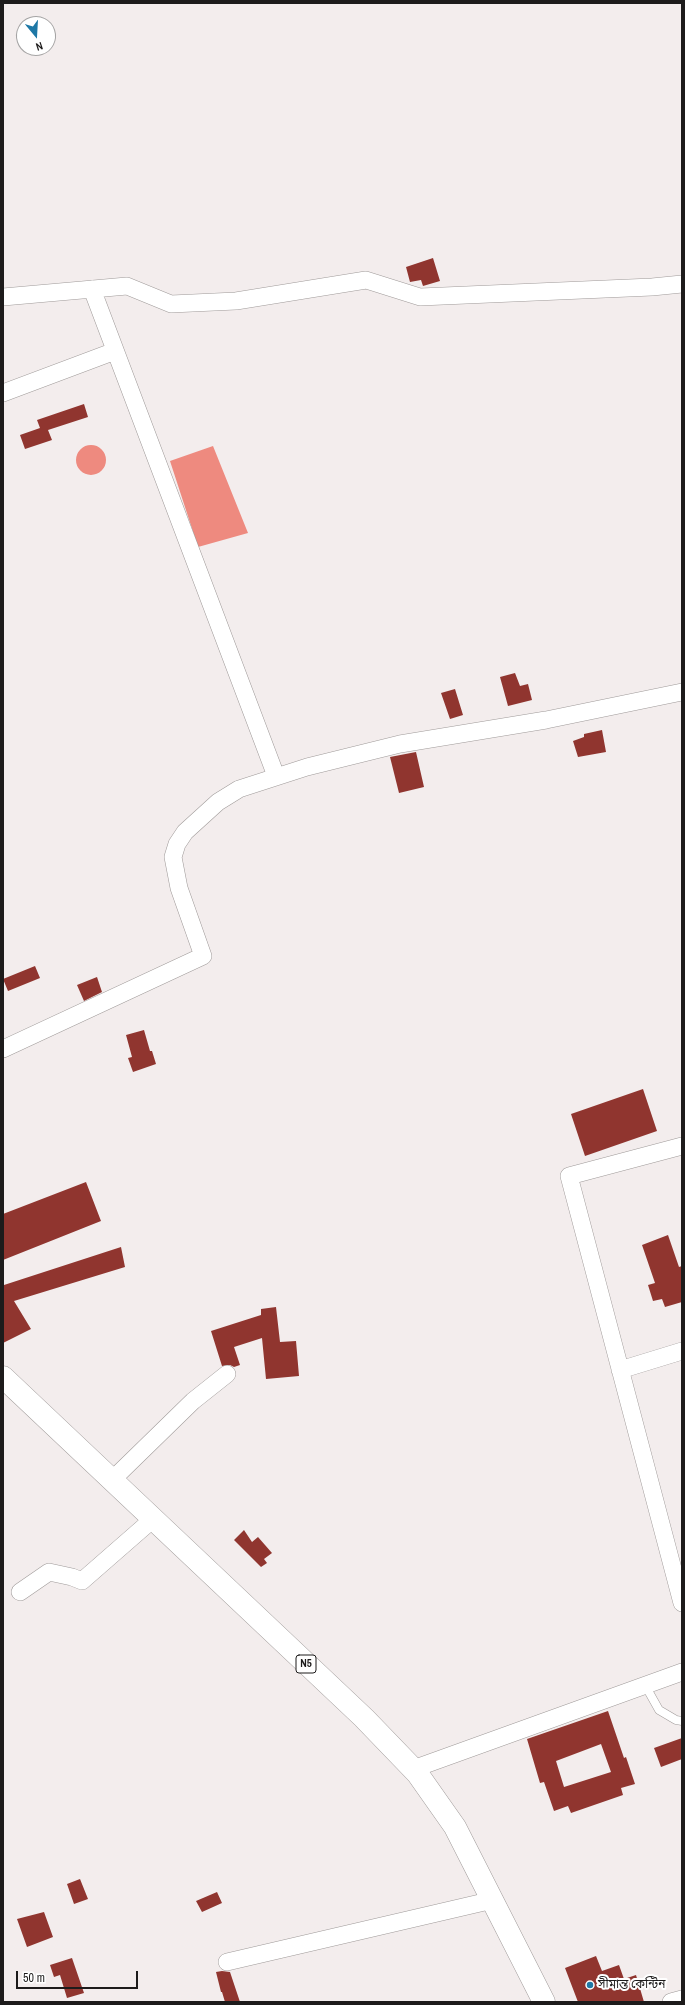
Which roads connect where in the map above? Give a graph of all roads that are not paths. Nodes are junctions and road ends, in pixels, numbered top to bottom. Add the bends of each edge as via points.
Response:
1 (682, 284) edge
2 (92, 289) junction
3 (3, 297) edge
4 (115, 351) junction
5 (3, 393) edge
6 (682, 692) edge
7 (276, 776) junction
8 (3, 1049) edge
9 (682, 1146) edge
10 (682, 1351) edge
11 (620, 1370) junction
12 (227, 1374) dead end
13 (3, 1377) edge
14 (112, 1480) junction
15 (154, 1519) junction
16 (20, 1592) dead end
17 (682, 1603) edge
18 (682, 1672) edge
19 (645, 1685) junction
20 (682, 1721) edge
21 (413, 1770) junction
22 (493, 1900) junction
23 (227, 1962) dead end
24 (682, 1999) edge
25 (544, 2002) edge
26 (671, 2002) edge

1 - 2 street via 420,297 366,280 236,301 172,304 127,286
2 - 3 street
2 - 4 street
4 - 5 street
4 - 7 street
6 - 7 street via 546,720 400,744
7 - 8 street via 239,789 218,802 185,832 177,844 173,857 175,874 203,956
9 - 11 street via 569,1176
10 - 11 street
11 - 17 street
12 - 14 street via 193,1401
13 - 14 highway, N5
14 - 15 highway, N5
15 - 16 street via 82,1581 49,1572
15 - 21 highway, N5 via 364,1718
18 - 19 street
19 - 20 lane via 659,1710
19 - 21 street
21 - 22 highway, N5 via 455,1827
22 - 23 street
22 - 25 highway, N5
24 - 26 street

